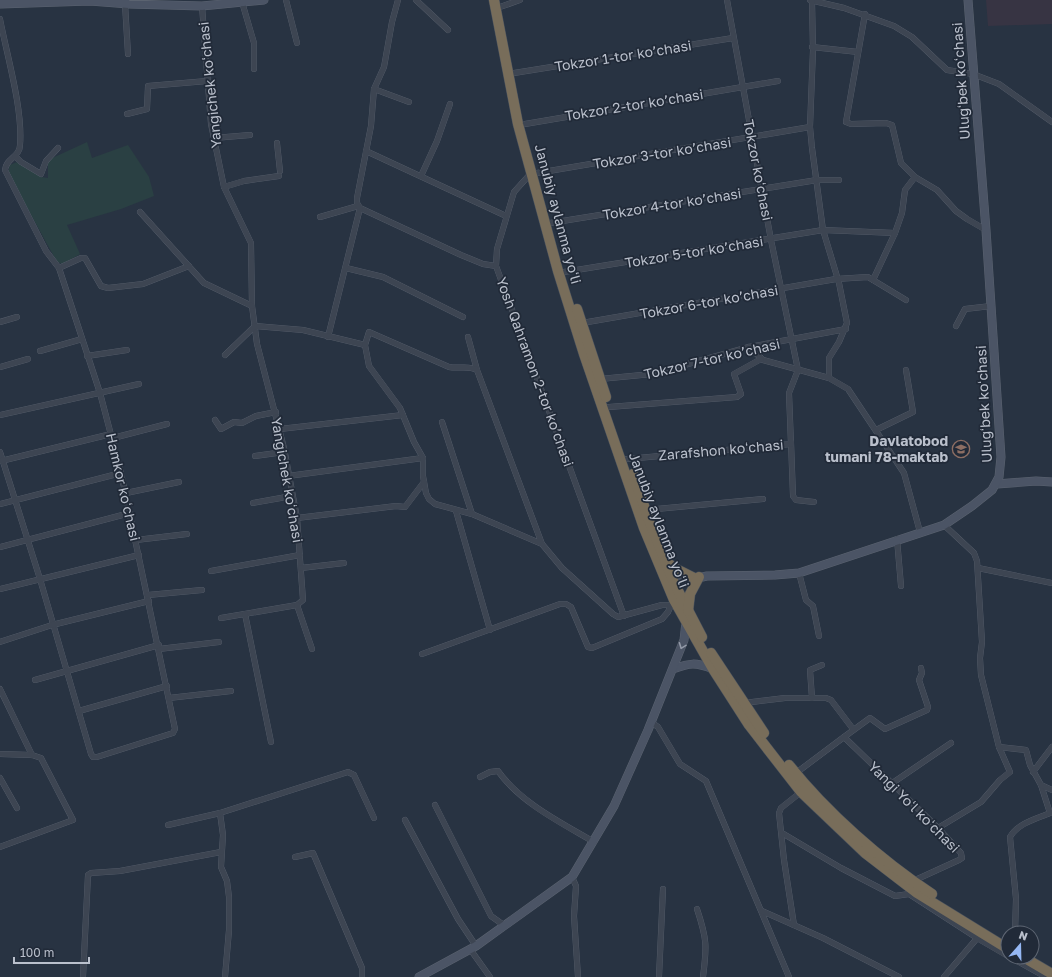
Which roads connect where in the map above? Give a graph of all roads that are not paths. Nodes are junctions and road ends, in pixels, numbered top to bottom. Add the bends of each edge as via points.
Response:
1 (264, 0) edge
2 (286, 0) edge
3 (398, 0) edge
4 (416, 0) edge
5 (520, 0) edge
6 (727, 0) edge
7 (811, 0) edge
8 (968, 0) edge
9 (51, 1) edge
10 (121, 2) edge
11 (173, 2) edge
12 (242, 2) junction
13 (498, 2) edge
14 (0, 3) edge
15 (202, 6) junction
16 (865, 14) junction
17 (0, 19) edge
18 (448, 30) dead end
19 (733, 38) junction
20 (297, 43) dead end
21 (812, 46) junction
22 (858, 52) junction
23 (128, 54) dead end
24 (7, 55) junction
25 (0, 56) edge
26 (254, 69) dead end
27 (514, 73) junction
28 (973, 74) junction
29 (207, 81) junction
30 (778, 81) dead end
31 (744, 87) junction
32 (374, 89) junction
33 (409, 102) dead end
34 (450, 104) dead end
35 (127, 114) dead end
36 (1052, 122) edge
37 (525, 124) junction
38 (810, 127) junction
39 (250, 135) dead end
40 (214, 138) junction
41 (752, 138) junction
42 (277, 142) dead end
43 (58, 148) dead end
44 (366, 151) junction
45 (15, 156) junction
46 (534, 173) junction
47 (420, 176) junction
48 (915, 177) junction
49 (817, 180) junction
50 (839, 180) dead end
51 (224, 187) junction
52 (762, 189) junction
53 (359, 207) junction
54 (140, 212) dead end
55 (506, 216) junction
56 (320, 217) dead end
57 (550, 223) junction
58 (823, 230) junction
59 (986, 230) junction
60 (896, 233) junction
61 (771, 240) junction
62 (189, 266) junction
63 (496, 266) junction
64 (59, 268) junction
65 (346, 268) junction
66 (564, 272) junction
67 (836, 279) junction
68 (873, 280) junction
69 (781, 290) junction
70 (906, 300) dead end
71 (252, 306) junction
72 (991, 306) junction
73 (17, 317) dead end
74 (463, 317) dead end
75 (0, 322) edge
76 (582, 323) junction
77 (255, 326) junction
78 (956, 326) dead end
79 (846, 329) junction
80 (328, 337) junction
81 (468, 337) dead end
82 (82, 339) junction
83 (792, 340) junction
84 (365, 345) junction
85 (750, 347) junction
86 (127, 350) dead end
87 (40, 351) dead end
88 (225, 355) dead end
89 (87, 356) junction
90 (28, 359) dead end
91 (761, 359) junction
92 (0, 367) edge
93 (477, 370) junction
94 (798, 370) junction
95 (906, 370) dead end
96 (829, 378) junction
97 (600, 379) junction
98 (138, 384) dead end
99 (100, 393) junction
100 (609, 407) junction
101 (276, 412) junction
102 (0, 415) edge
103 (403, 415) junction
104 (215, 420) dead end
105 (442, 422) dead end
106 (167, 424) dead end
107 (280, 429) junction
108 (876, 430) junction
109 (112, 436) junction
110 (791, 444) junction
111 (0, 452) edge
112 (284, 452) junction
113 (255, 456) dead end
114 (424, 458) junction
115 (627, 459) junction
116 (1, 461) edge
117 (122, 473) junction
118 (288, 476) junction
119 (179, 482) dead end
120 (424, 482) junction
121 (1052, 482) edge
122 (997, 484) junction
123 (126, 493) junction
124 (292, 496) junction
125 (763, 499) dead end
126 (14, 500) junction
127 (814, 502) dead end
128 (253, 503) dead end
129 (0, 504) edge
130 (646, 510) junction
131 (456, 511) junction
132 (130, 513) junction
133 (472, 514) junction
134 (297, 518) junction
135 (944, 525) junction
136 (920, 532) junction
137 (187, 534) dead end
138 (897, 539) junction
139 (26, 540) junction
140 (136, 540) junction
141 (542, 544) junction
142 (0, 547) edge
143 (300, 555) junction
144 (140, 556) junction
145 (664, 560) junction
146 (344, 563) dead end
147 (300, 568) junction
148 (978, 568) junction
149 (211, 571) dead end
150 (799, 573) junction
151 (696, 578) junction
152 (40, 579) junction
153 (674, 583) junction
154 (1052, 583) edge
155 (901, 586) dead end
156 (0, 589) edge
157 (202, 590) dead end
158 (149, 598) junction
159 (672, 602) junction
160 (297, 605) junction
161 (688, 611) junction
162 (245, 614) junction
163 (624, 616) junction
164 (221, 618) dead end
165 (686, 622) junction
166 (52, 625) junction
167 (490, 630) junction
168 (819, 636) dead end
169 (0, 642) edge
170 (219, 642) dead end
171 (159, 647) junction
172 (312, 649) dead end
173 (422, 654) dead end
174 (822, 665) dead end
175 (921, 668) dead end
176 (673, 669) junction
177 (713, 669) junction
178 (66, 672) junction
179 (35, 680) dead end
180 (167, 686) junction
181 (0, 689) edge
182 (230, 691) dead end
183 (169, 698) junction
184 (812, 698) junction
185 (744, 703) junction
186 (79, 711) junction
187 (652, 722) junction
188 (853, 729) junction
189 (844, 736) junction
190 (271, 742) dead end
191 (951, 743) dead end
192 (1000, 747) junction
193 (1052, 747) edge
194 (0, 754) edge
195 (32, 754) junction
196 (1033, 772) junction
197 (796, 774) junction
198 (480, 777) dead end
199 (0, 778) edge
200 (891, 784) junction
201 (1041, 786) junction
202 (1052, 790) edge
203 (801, 792) junction
204 (435, 805) dead end
205 (17, 808) dead end
206 (220, 812) junction
207 (1051, 815) edge
208 (374, 818) dead end
209 (406, 820) dead end
210 (168, 825) dead end
211 (938, 828) junction
212 (782, 834) junction
213 (594, 842) junction
214 (0, 847) edge
215 (221, 852) junction
216 (295, 857) dead end
217 (572, 877) junction
218 (913, 881) junction
219 (663, 889) dead end
220 (697, 909) dead end
221 (762, 911) junction
222 (794, 925) junction
223 (1015, 925) edge
224 (505, 926) junction
225 (979, 936) junction
226 (1000, 937) edge
227 (1000, 945) edge
228 (473, 947) junction
229 (1000, 950) edge
230 (1040, 960) edge
231 (1025, 965) edge
232 (1036, 965) edge
233 (1052, 967) edge
234 (1052, 974) edge
235 (83, 977) edge
236 (225, 977) edge
237 (362, 977) edge
238 (419, 977) edge
239 (490, 977) edge
240 (578, 977) edge
241 (659, 977) edge
242 (703, 977) edge
243 (789, 977) edge
244 (899, 977) edge
245 (944, 977) edge
246 (1046, 977) edge

1 - 12 street
2 - 20 street
3 - 32 street via 384,67
4 - 18 street
5 - 13 street
6 - 19 street, Tokzor koʻchasi
7 - 16 street
7 - 21 street
8 - 28 street, Ulugʻbek koʻchasi
9 - 10 street
9 - 14 street
10 - 11 street
10 - 23 street
11 - 15 street
12 - 15 street
12 - 26 street via 254,43
13 - 27 highway, Janubiy aylanma yoʻli
13 - 46 highway, Janubiy aylanma yoʻli via 518,124
15 - 29 street, Yangichek koʻchasi
16 - 22 street
16 - 28 street via 912,37 947,70
17 - 24 street
19 - 27 street, Tokzor 1-tor koʼchasi
19 - 31 street, Tokzor koʻchasi
21 - 22 street
21 - 38 street
22 - 48 street via 846,122 886,123 892,126 900,163
24 - 25 street
24 - 45 street via 20,124 20,146
27 - 37 highway, Janubiy aylanma yoʻli
28 - 36 street via 999,84
28 - 59 street, Ulugʻbek koʻchasi
29 - 35 street via 148,86 147,109
29 - 40 street, Yangichek koʻchasi
30 - 31 street, Tokzor 2-tor koʼchasi
31 - 37 street, Tokzor 2-tor koʼchasi
31 - 41 street, Tokzor koʻchasi
32 - 33 street
32 - 44 street
34 - 47 street via 437,141
37 - 46 highway, Janubiy aylanma yoʻli
38 - 41 street, Tokzor 3-tor koʼchasi
38 - 49 street
39 - 40 street
40 - 51 street, Yangichek koʻchasi
41 - 46 street, Tokzor 3-tor koʼchasi
41 - 52 street, Tokzor koʻchasi
42 - 51 street via 279,173
43 - 45 street via 46,160 41,174
44 - 47 street
44 - 53 street via 357,198
45 - 64 street, Hamkor koʻchasi via 6,164 5,170 46,251
46 - 55 street via 514,192
46 - 57 highway, Janubiy aylanma yoʻli
46 - 159 highway, Janubiy aylanma yoʻli via 558,271 584,354
47 - 55 street
48 - 59 street via 938,190 956,211
48 - 60 street via 905,190
49 - 50 street, Tokzor 4-tor koʼchasi
49 - 52 street, Tokzor 4-tor koʼchasi
49 - 58 street
51 - 71 street, Yangichek koʻchasi via 251,243
52 - 57 street, Tokzor 4-tor koʼchasi
52 - 61 street, Tokzor koʻchasi
53 - 56 street
53 - 63 street, Yosh Qahramon 2-tor koʼchasi via 461,255
53 - 65 street
54 - 62 street
55 - 63 street via 497,248
57 - 66 highway, Janubiy aylanma yoʻli
58 - 60 street, Tokzor 5-tor koʼchasi
58 - 61 street, Tokzor 5-tor koʼchasi
58 - 67 street
59 - 72 street, Ulugʻbek koʻchasi
60 - 68 street
61 - 66 street, Tokzor 5-tor koʼchasi
61 - 69 street, Tokzor koʻchasi
62 - 64 street via 143,284 108,288 101,286 84,258
62 - 71 street via 204,283
63 - 163 street, Yosh Qahramon 2-tor koʼchasi
64 - 82 street, Hamkor koʻchasi
65 - 74 street via 383,277
65 - 80 street
66 - 76 highway, Janubiy aylanma yoʻli
67 - 68 street, Tokzor 6-tor koʼchasi via 864,277
67 - 69 street, Tokzor 6-tor koʼchasi
67 - 79 street via 839,283
68 - 70 street
69 - 76 street, Tokzor 6-tor koʼchasi
69 - 83 street, Tokzor koʻchasi
71 - 77 street, Yangichek koʻchasi
72 - 78 street via 965,309
72 - 122 street, Ulugʻbek koʻchasi via 1001,457
73 - 75 street
76 - 97 highway, Janubiy aylanma yoʻli
77 - 80 street via 303,330
77 - 88 street
77 - 101 street, Yangichek koʻchasi via 256,344
79 - 83 street, Tokzor 7-tor koʼchasi
79 - 96 street via 829,358
80 - 84 street
81 - 93 street
82 - 87 street
82 - 89 street, Hamkor koʻchasi
83 - 85 street, Tokzor 7-tor koʼchasi
83 - 94 street
84 - 93 street via 368,333 373,332 449,367 471,367
84 - 103 street via 369,366 394,398
85 - 91 street
85 - 97 street, Tokzor 7-tor koʼchasi via 652,374
86 - 89 street
89 - 99 street, Hamkor koʻchasi
90 - 92 street
91 - 94 street
91 - 100 street via 734,374 741,394 737,397
93 - 141 street
94 - 96 street
94 - 110 street, Zarafshon koʻchasi via 789,393
95 - 108 street via 913,412
96 - 108 street via 848,389
97 - 100 highway, Janubiy aylanma yoʻli
98 - 99 street
99 - 102 street
99 - 109 street, Hamkor koʻchasi
100 - 115 highway, Janubiy aylanma yoʻli
101 - 104 street via 256,416 242,423 234,422 221,429
101 - 107 street, Yangichek koʻchasi
103 - 107 street
103 - 114 street
105 - 133 street
106 - 109 street
107 - 112 street, Yangichek koʻchasi
108 - 136 street via 904,473
109 - 116 street
109 - 117 street, Hamkor koʻchasi
110 - 115 street, Zarafshon koʻchasi
110 - 127 street, Zarafshon koʻchasi via 793,496 796,500
111 - 116 street
112 - 113 street
112 - 118 street, Yangichek koʻchasi
114 - 118 street
114 - 120 street
115 - 130 highway, Janubiy aylanma yoʻli
116 - 126 street
117 - 123 street, Hamkor koʻchasi
117 - 126 street
118 - 124 street, Yangichek koʻchasi
119 - 123 street
120 - 131 street via 426,493 432,502
120 - 134 street via 405,507
121 - 122 street
122 - 135 street via 972,506
123 - 132 street, Hamkor koʻchasi
124 - 128 street
124 - 134 street, Yangichek koʻchasi
125 - 130 street
126 - 129 street
126 - 139 street
130 - 145 highway, Janubiy aylanma yoʻli
131 - 133 street
131 - 167 street
132 - 139 street
132 - 140 street, Hamkor koʻchasi
133 - 141 street
134 - 143 street, Yangichek koʻchasi
135 - 136 street
135 - 148 street via 974,553
136 - 138 street
137 - 140 street
138 - 150 street
138 - 155 street
139 - 142 street
139 - 152 street
140 - 144 street, Hamkor koʻchasi
141 - 163 street via 562,568 613,614 618,617
143 - 147 street, Yangichek koʻchasi
143 - 149 street
144 - 152 street
144 - 158 street, Hamkor koʻchasi
145 - 151 highway
145 - 153 highway, Janubiy aylanma yoʻli
146 - 147 street
147 - 160 street, Yangichek koʻchasi via 303,600
148 - 154 street
148 - 192 street via 982,642 980,666
150 - 151 street
150 - 168 street via 806,600 813,606
151 - 153 street
151 - 161 highway via 690,594
152 - 156 street
152 - 166 street
153 - 161 highway, Janubiy aylanma yoʻli
157 - 158 street
158 - 166 street
158 - 171 street, Hamkor koʻchasi
159 - 163 street
159 - 165 highway, Janubiy aylanma yoʻli
159 - 167 street via 662,619 592,648 588,647 571,607 566,604
160 - 162 street
160 - 172 street
161 - 185 highway, Janubiy aylanma yoʻli via 711,654
162 - 164 street
162 - 190 street
165 -> 176 street via 684,640
165 - 177 highway, Janubiy aylanma yoʻli
166 - 169 street
166 - 178 street
167 - 173 street
170 - 171 street
171 - 178 street
171 - 180 street, Hamkor koʻchasi
174 - 184 street via 810,670
175 - 188 street via 919,680 928,710 888,728 882,727 870,718
176 - 177 street via 690,664
176 - 187 street
177 - 203 highway, Janubiy aylanma yoʻli via 749,725
178 - 179 street
178 - 186 street
180 - 183 street, Hamkor koʻchasi
180 - 186 street
181 - 195 street
182 - 183 street
183 - 186 street, Hamkor koʻchasi via 175,731 93,757
184 - 185 street
184 - 188 street via 829,698
185 - 197 highway, Janubiy aylanma yoʻli
187 - 213 street via 614,806
187 - 221 street via 658,727 680,764 706,781
188 - 189 street
189 - 197 street
189 - 200 street, Yangi Yoʻl koʻchasi
191 - 200 street
192 - 196 street via 1026,750
192 - 211 street via 1010,769 1009,774 1000,780 981,802
193 - 196 street
194 - 195 street
195 - 214 street via 41,758 73,820
196 - 201 street
197 - 218 highway, Janubiy aylanma yoʻli via 811,792 854,832
198 - 213 street via 498,771 512,789 546,814
199 - 205 street
200 - 211 street, Yangi Yoʻl koʻchasi
201 - 202 street
201 - 207 street
203 - 212 street via 780,810
203 - 225 highway, Janubiy aylanma yoʻli via 865,852 917,893
204 - 224 street via 491,916
206 - 208 street via 348,772 354,775
206 - 210 street
206 - 215 street via 223,835
207 - 223 street via 1024,824 1010,837 1016,898
209 - 228 street
211 - 218 street, Yangi Yoʻl koʻchasi via 961,853 962,858
212 - 222 street
212 - 225 street via 896,896 909,894
213 - 217 street
215 - 235 street via 120,871 90,873
215 - 236 street via 221,867 227,881 229,897
216 - 237 street via 313,853 362,968
217 - 224 street
217 - 240 street via 576,886 574,916
218 - 226 highway, Janubiy aylanma yoʻli
219 - 241 street
220 - 242 street via 706,934 707,951
221 - 222 street
221 - 243 street
222 - 244 street
224 - 228 street
225 - 227 highway, Janubiy aylanma yoʻli
225 - 229 street
225 - 245 street
228 - 238 street
228 - 239 street
230 - 233 highway
231 - 246 street
232 - 234 highway

